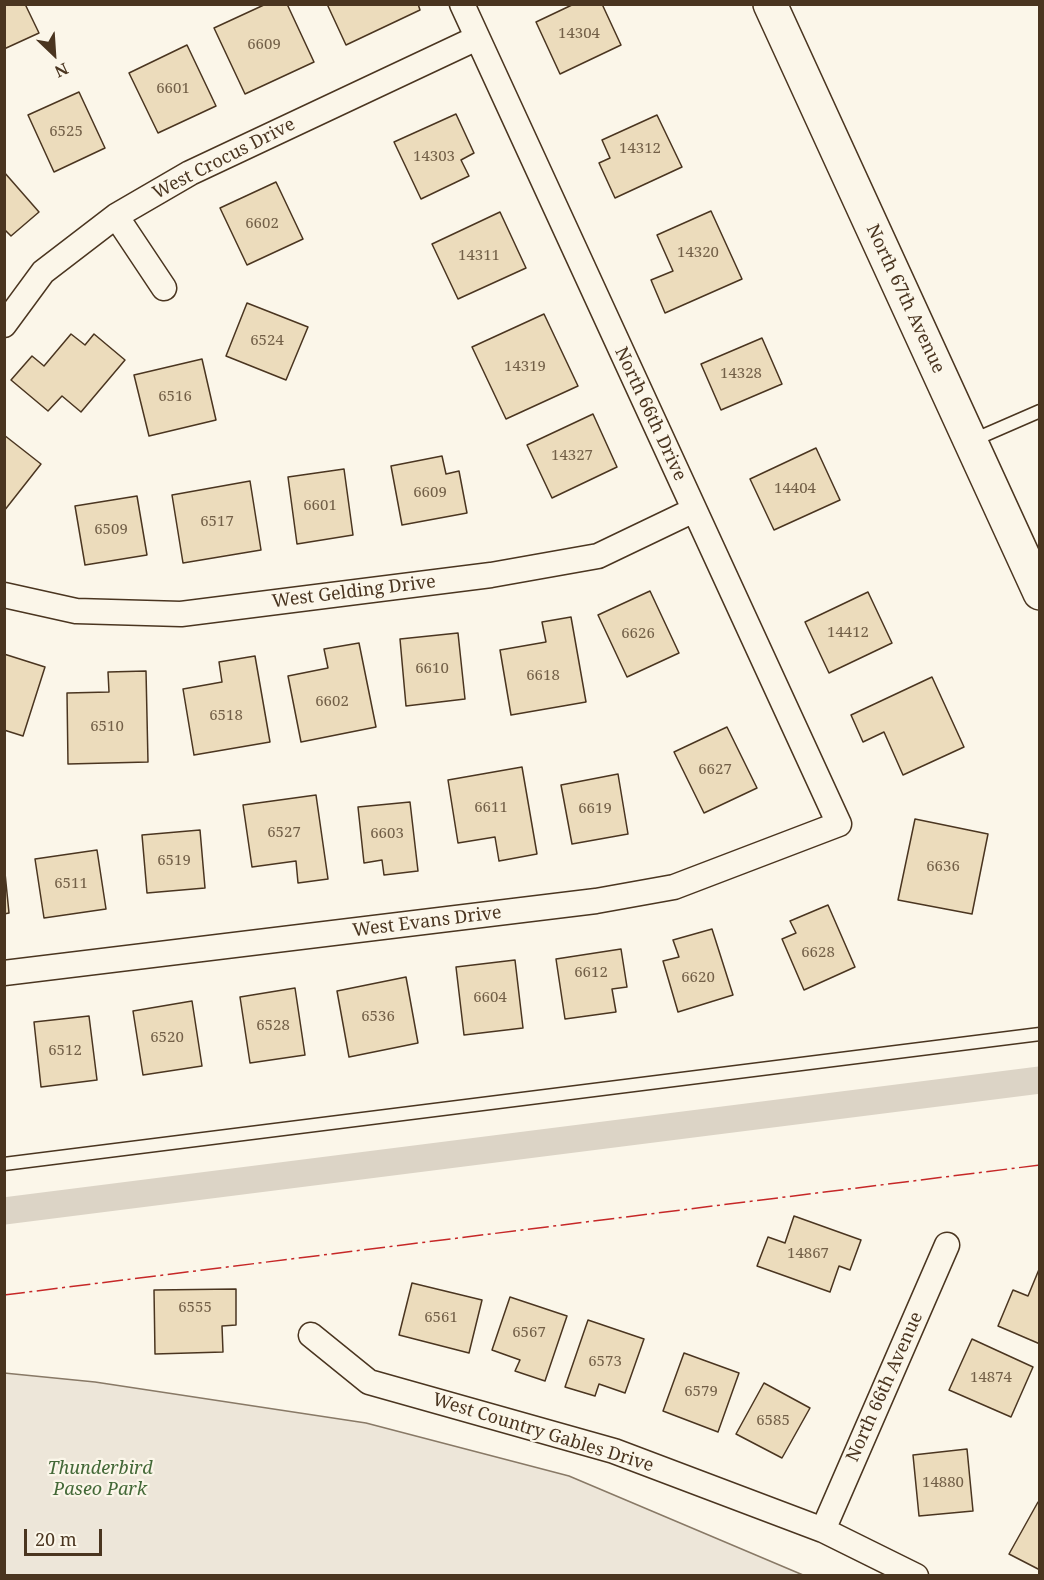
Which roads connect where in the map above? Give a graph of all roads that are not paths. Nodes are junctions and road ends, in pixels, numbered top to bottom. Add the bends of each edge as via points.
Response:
1 (462, 4) edge
2 (770, 4) edge
3 (477, 38) junction
4 (116, 216) junction
5 (164, 288) dead end
6 (4, 325) edge
7 (1040, 411) edge
8 (970, 441) junction
9 (694, 510) junction
10 (1040, 593) edge
11 (4, 595) edge
12 (839, 824) joint
13 (4, 974) edge
14 (1040, 1034) edge
15 (4, 1164) edge
16 (947, 1245) dead end
17 (312, 1335) dead end
18 (822, 1530) junction
19 (916, 1575) edge

1 - 3 street, North 66th Drive
2 - 8 main road, North 67th Avenue
3 - 4 street, West Crocus Drive via 190,173
3 - 9 street, North 66th Drive
4 - 5 street
4 - 6 street, West Crocus Drive via 43,272
7 - 8 lane
8 - 10 main road, North 67th Avenue
9 - 11 street, West Gelding Drive via 598,556 491,575 181,614 75,611
9 - 12 street, North 66th Drive
12 - 13 street, West Evans Drive via 674,887 607,899
14 - 15 lane
16 - 18 street, North 66th Avenue
17 - 18 street, West Country Gables Drive via 369,1382 614,1451
18 - 19 street, West Country Gables Drive

